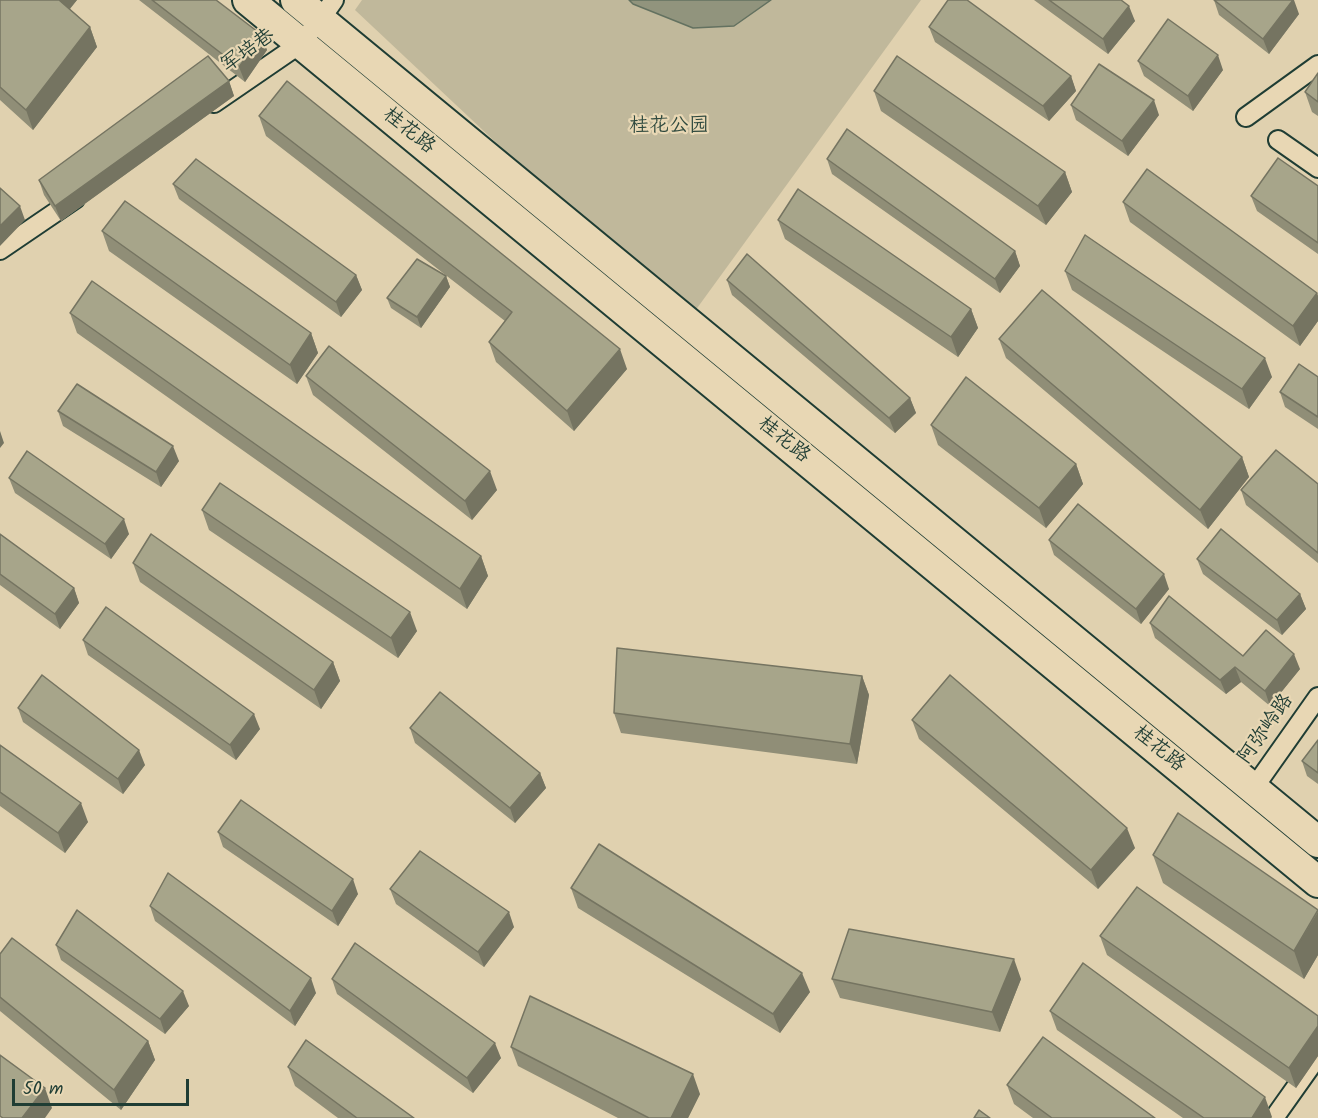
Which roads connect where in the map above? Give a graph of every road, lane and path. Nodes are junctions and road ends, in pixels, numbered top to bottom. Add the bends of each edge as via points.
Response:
1 (248, 0) edge
2 (296, 0) edge
3 (327, 10) edge
4 (300, 44) junction
5 (1318, 65) edge
6 (197, 115) edge
7 (1246, 117) dead end
8 (1278, 140) dead end
9 (1318, 168) edge
10 (92, 186) edge
11 (0, 250) edge
12 (1318, 698) edge
13 (1253, 789) junction
14 (1318, 842) edge
15 (1318, 882) edge
16 (1318, 1056) edge
17 (1274, 1118) edge

1 - 4 main road, 桂花路
2 - 3 main road, 桂花路
3 - 4 street, 军培巷
3 - 13 main road, 桂花路
4 - 6 street, 军培巷
4 - 15 main road, 桂花路
5 - 7 street
8 - 9 street
10 - 11 street
12 - 13 street, 阿弥岭路
13 - 14 main road, 桂花路
16 - 17 street

